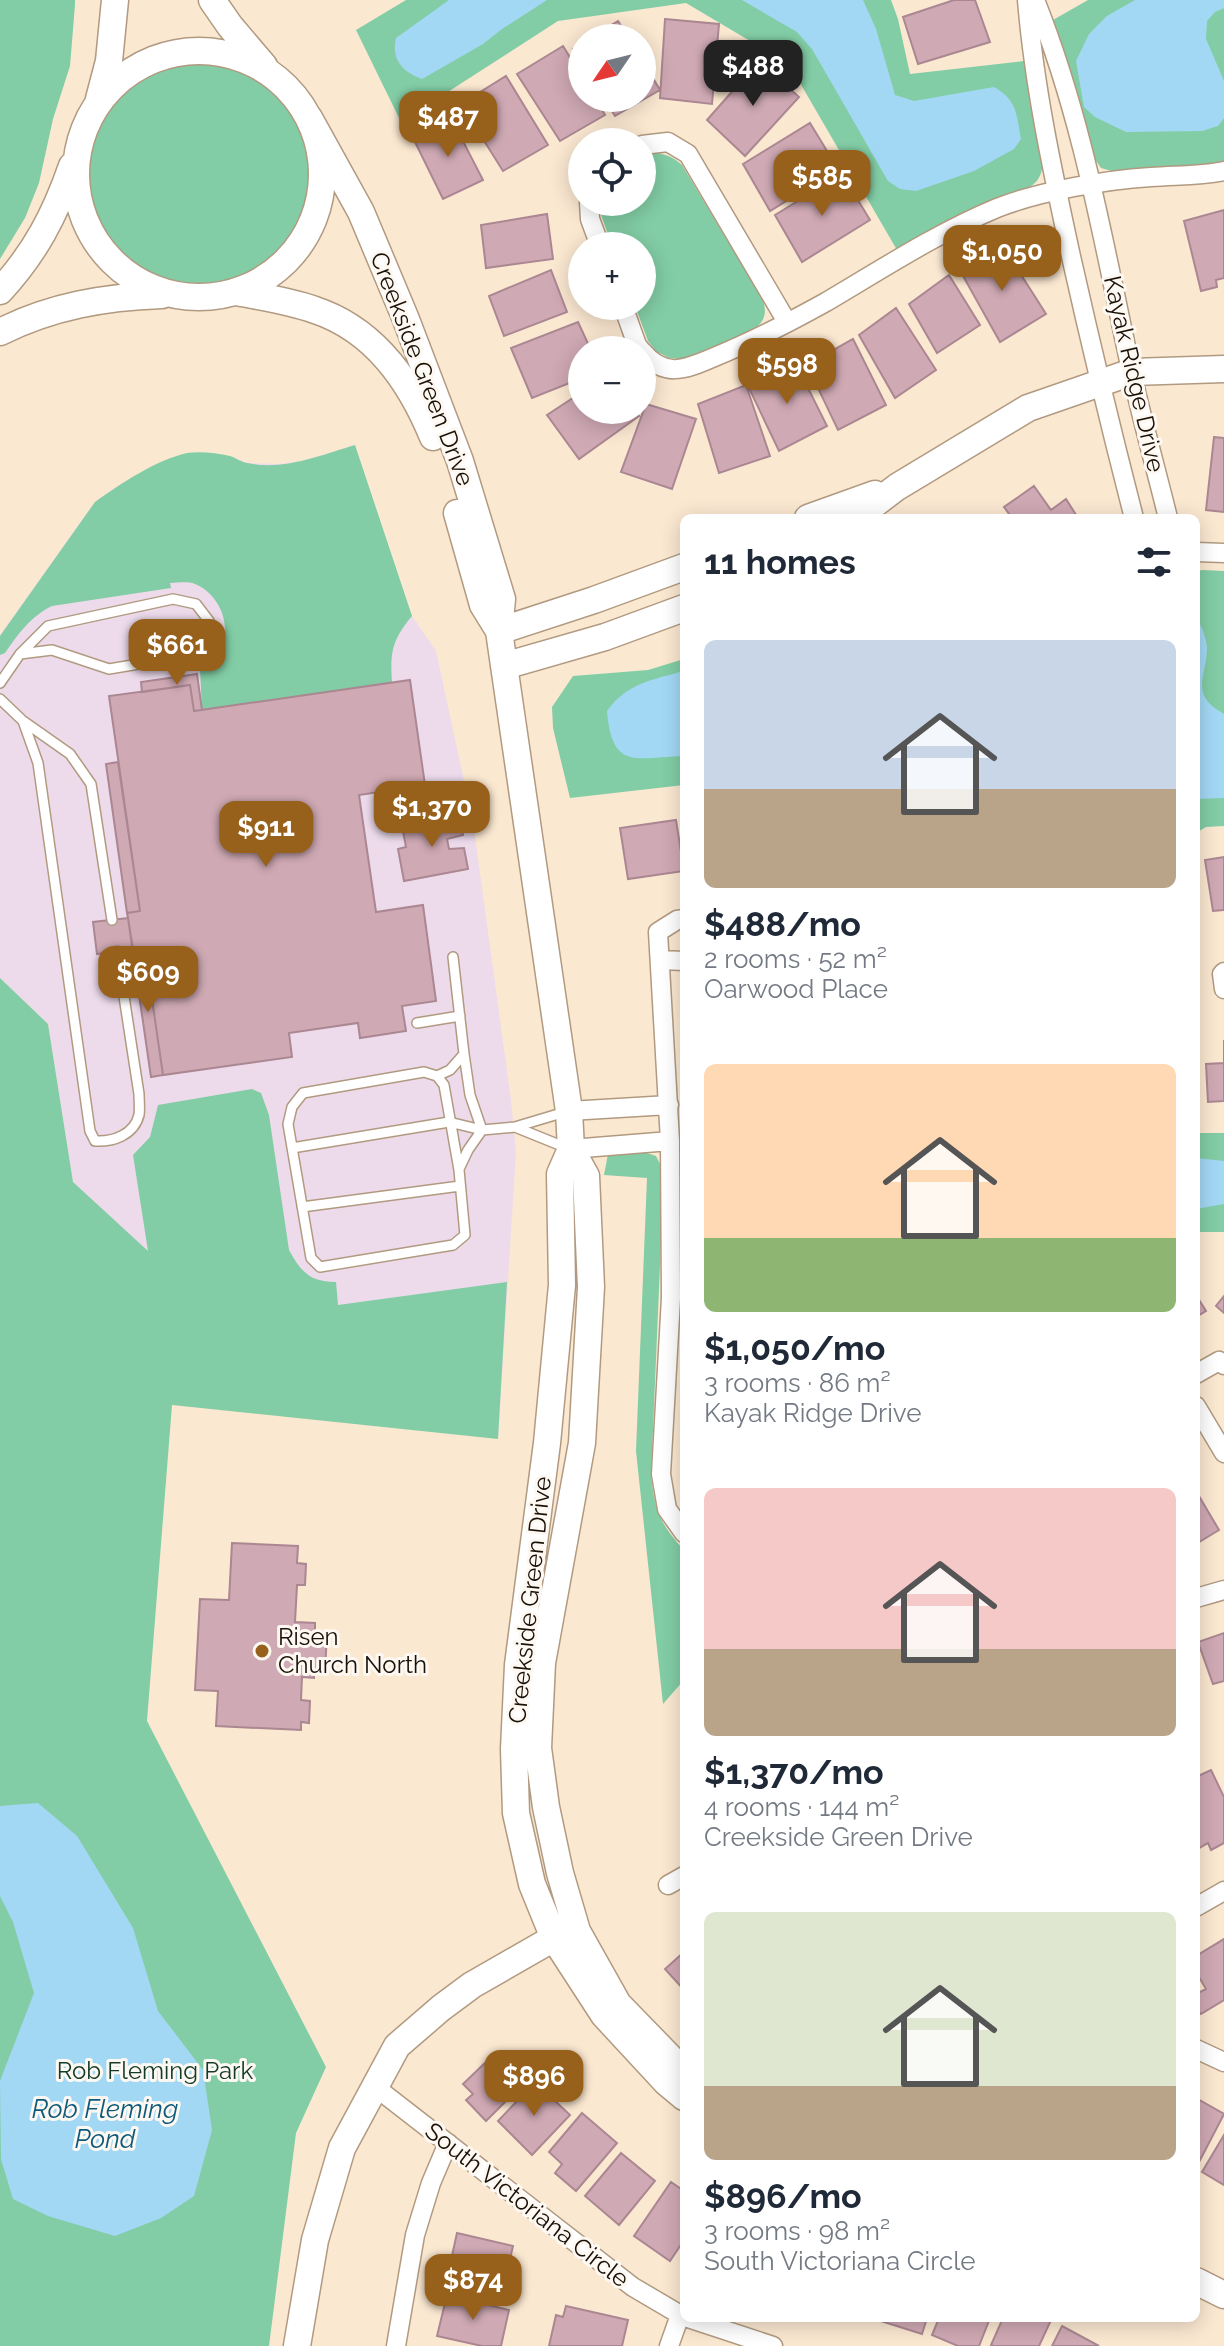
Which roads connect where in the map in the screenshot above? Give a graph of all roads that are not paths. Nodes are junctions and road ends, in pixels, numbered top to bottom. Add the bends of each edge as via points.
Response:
1 (115, 0) edge
2 (212, 0) edge
3 (1027, 0) edge
4 (1035, 0) edge
5 (269, 72) junction
6 (97, 104) junction
7 (309, 118) junction
8 (656, 143) edge
9 (78, 147) junction
10 (1224, 171) edge
11 (1092, 185) junction
12 (1057, 191) junction
13 (0, 291) edge
14 (236, 292) junction
15 (171, 295) junction
16 (787, 322) junction
17 (0, 332) edge
18 (656, 364) edge
19 (1224, 369) edge
20 (1132, 372) junction
21 (1100, 382) junction
22 (897, 487) junction
23 (819, 514) edge
24 (861, 514) edge
25 (1133, 514) edge
26 (1167, 514) edge
27 (1200, 552) edge
28 (1224, 553) edge
29 (680, 568) edge
30 (680, 609) edge
31 (499, 631) junction
32 (20, 654) junction
33 (504, 666) junction
34 (0, 683) edge
35 (0, 699) edge
36 (23, 721) junction
37 (112, 920) dead end
38 (680, 920) edge
39 (117, 951) dead end
40 (453, 957) dead end
41 (661, 960) junction
42 (680, 961) edge
43 (1224, 972) edge
44 (1224, 989) edge
45 (460, 1016) junction
46 (417, 1023) dead end
47 (464, 1054) junction
48 (437, 1076) junction
49 (669, 1105) junction
50 (569, 1111) junction
51 (449, 1122) junction
52 (515, 1127) junction
53 (482, 1130) junction
54 (670, 1141) junction
55 (292, 1148) junction
56 (571, 1149) junction
57 (459, 1170) junction
58 (460, 1186) junction
59 (302, 1207) junction
60 (678, 1298) edge
61 (676, 1342) edge
62 (1224, 1365) edge
63 (1200, 1372) edge
64 (1200, 1413) edge
65 (1224, 1453) edge
66 (680, 1527) edge
67 (1224, 1590) edge
68 (1200, 1597) edge
69 (1224, 1891) edge
70 (1200, 1905) edge
71 (565, 1934) junction
72 (1200, 2051) edge
73 (1224, 2062) edge
74 (680, 2068) edge
75 (374, 2086) junction
76 (680, 2094) edge
77 (448, 2143) junction
78 (1200, 2283) edge
79 (1224, 2295) edge
80 (680, 2315) edge
81 (681, 2322) edge
82 (699, 2322) edge
83 (297, 2346) edge
84 (396, 2346) edge
85 (669, 2346) edge
86 (773, 2346) edge

1 - 6 main road via 109,61
2 - 5 main road
3 - 12 street, Kayak Ridge Drive
4 - 11 street, Kayak Ridge Drive
5 - 6 main road via 229,54 176,53 127,74
5 - 7 main road
6 - 9 main road
7 - 14 main road via 322,172 312,224 282,266
7 - 31 main road, Creekside Green Drive via 361,212 452,442 502,599
8 - 16 street via 668,142 688,154
9 - 13 main road via 42,237
9 - 15 main road via 77,191 101,249 132,278
10 - 11 street
11 - 12 street
11 - 20 street, Kayak Ridge Drive
12 - 16 street via 999,207 946,232
12 - 21 street, Kayak Ridge Drive
14 - 15 main road via 204,298
14 - 31 main road, Creekside Green Drive via 300,305 336,319 371,342 404,379 435,443 483,605
15 - 17 main road via 91,301
16 - 18 street via 686,369
19 - 20 main road
20 - 21 main road
20 - 26 street, Kayak Ridge Drive
21 - 22 main road via 1028,408
21 - 25 street, Kayak Ridge Drive
22 - 23 main road
22 - 24 main road
27 - 28 street
29 - 31 main road
30 - 33 main road
31 - 33 main road, Creekside Green Drive
32 - 32 lane via 48,626 173,599 196,604 209,621 205,642 192,655 109,669 52,650
32 - 34 lane
33 - 50 main road, Creekside Green Drive
35 - 36 lane
36 - 37 lane via 70,754 91,784
36 - 39 lane via 38,763 95,1141 109,1142 128,1133 139,1117
38 - 41 street via 658,932
40 - 45 lane
41 - 42 street
41 - 49 street
43 - 44 street
45 - 46 lane
45 - 47 lane
47 - 48 lane
47 - 53 lane
48 - 51 lane via 444,1085
48 - 55 lane via 424,1072 303,1093 288,1124
49 - 50 street
49 - 54 street
50 - 52 lane
50 - 56 main road, Creekside Green Drive
51 - 53 lane
51 - 55 lane
51 - 57 lane
52 - 53 lane
52 - 56 lane
53 - 57 lane
54 - 56 street
54 - 60 street
55 - 59 lane
56 - 71 main road, Creekside Green Drive via 560,1174 562,1285 518,1665 514,1749 516,1813 532,1884
57 - 58 lane
58 - 59 lane
58 - 59 lane via 465,1235 453,1245 320,1267 311,1258
60 - 61 street
61 - 66 street via 661,1474 667,1509
62 - 63 street via 1219,1361
64 - 65 street
67 - 68 street
69 - 70 street
71 - 74 main road, Creekside Green Drive via 618,2004
71 - 75 main road via 506,1964 441,2008 397,2046
71 - 76 main road, Creekside Green Drive via 604,2015
72 - 73 street
75 - 77 street, South Victoriana Circle
75 - 83 main road via 342,2148 315,2240
77 - 80 street, South Victoriana Circle via 633,2287
77 - 84 street via 415,2235
78 - 79 main road
81 - 85 street
82 - 86 street, South Victoriana Circle

